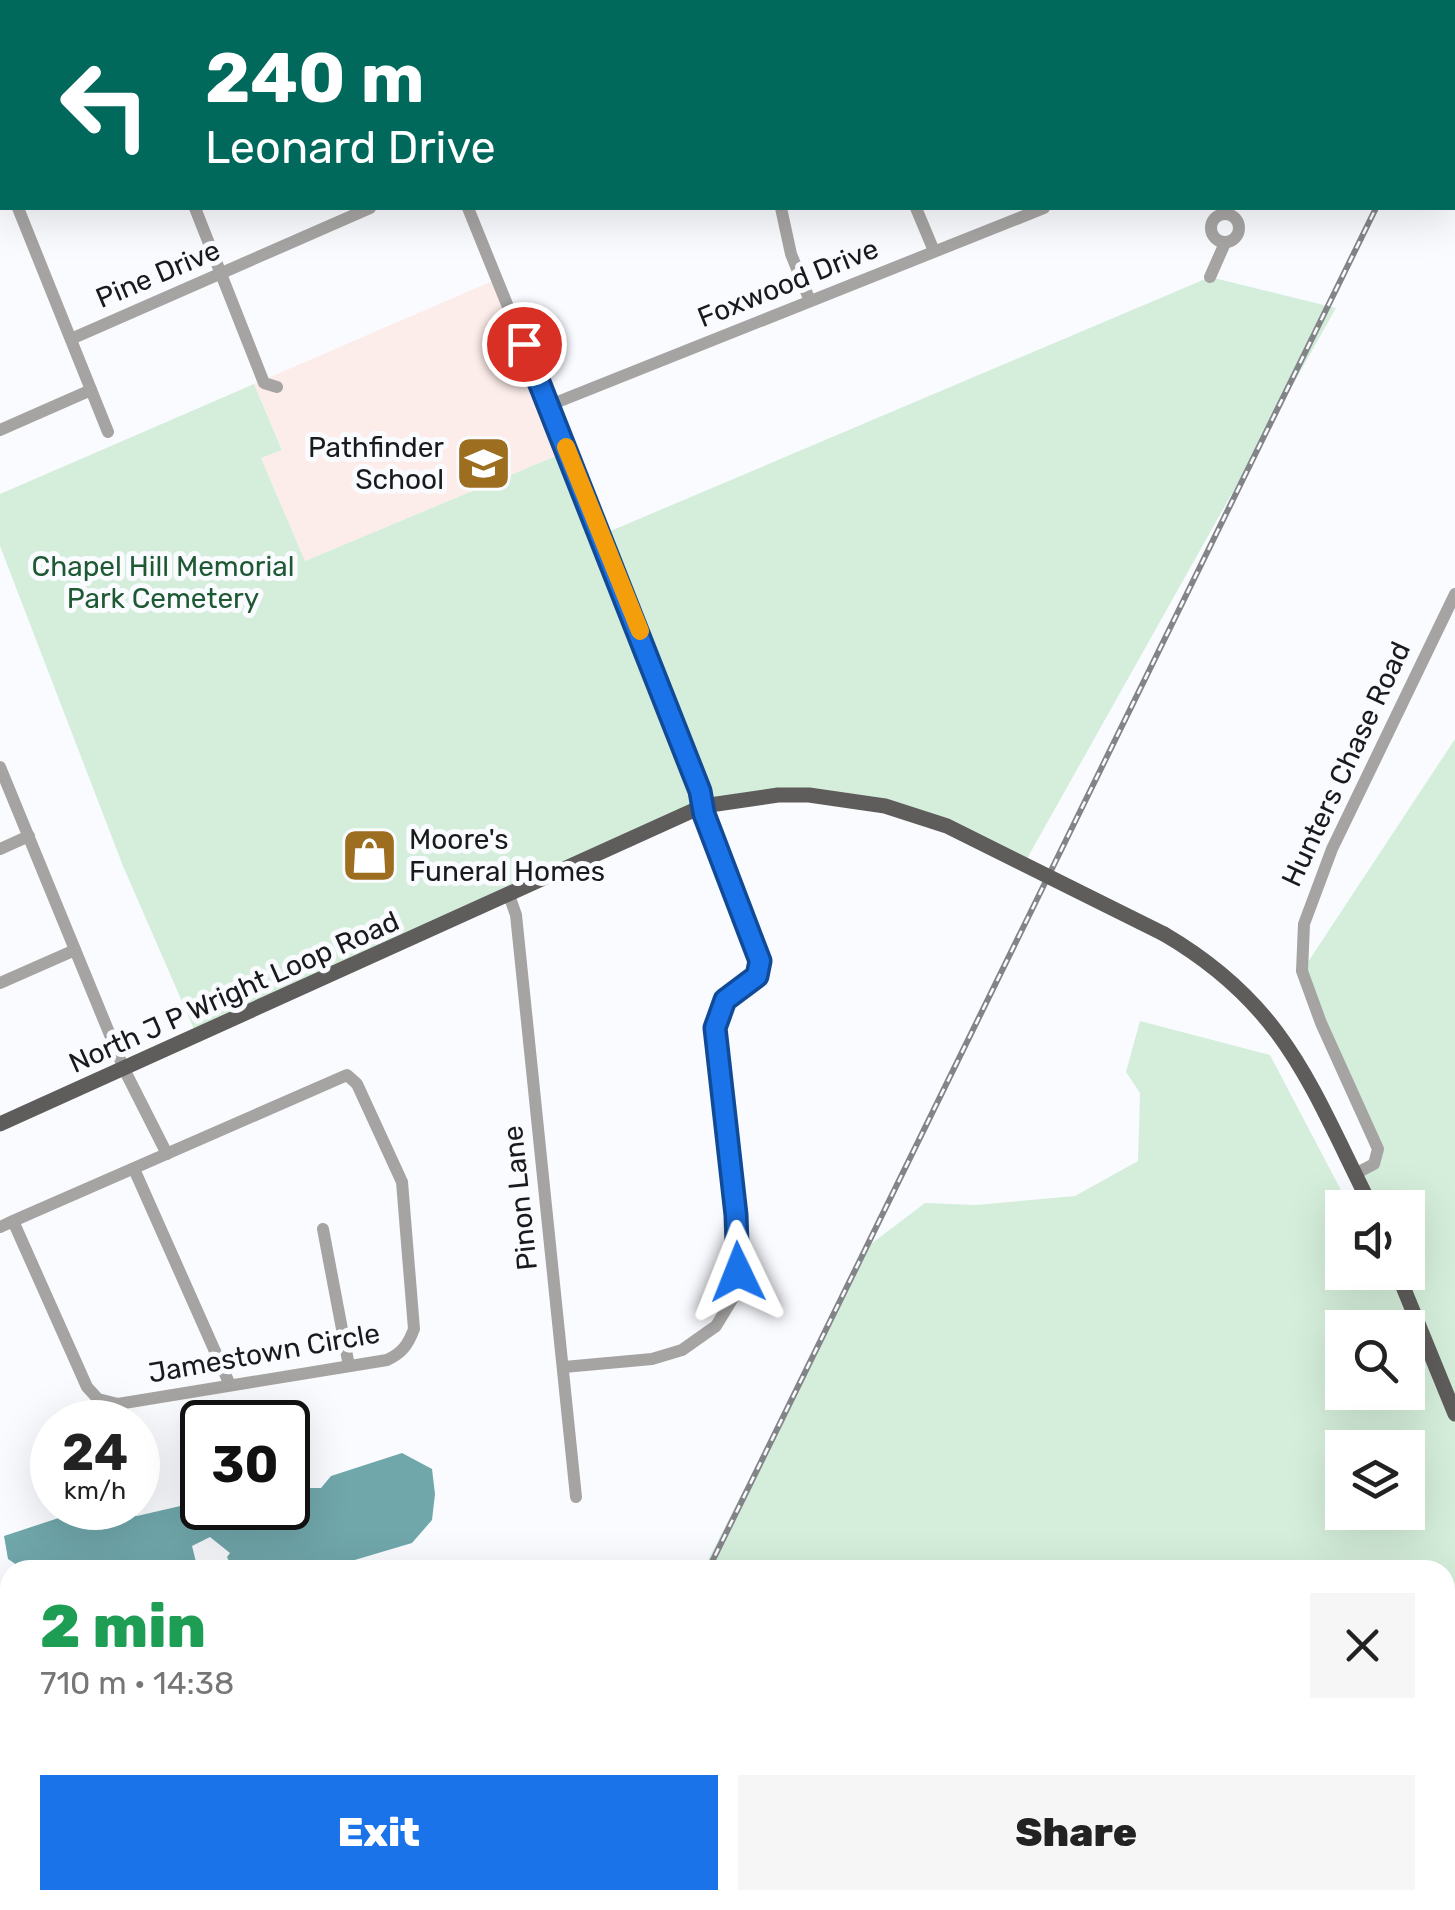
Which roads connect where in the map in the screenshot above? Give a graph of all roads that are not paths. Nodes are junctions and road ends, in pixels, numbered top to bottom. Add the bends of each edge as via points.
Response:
1 (19, 210) edge
2 (196, 210) edge
3 (366, 210) edge
4 (469, 210) edge
5 (780, 210) edge
6 (917, 210) edge
7 (1039, 210) edge
8 (1202, 210) edge
9 (1240, 214) edge
10 (1212, 221) junction
11 (1225, 242) junction
12 (934, 252) junction
13 (222, 274) junction
14 (1210, 278) dead end
15 (810, 301) junction
16 (70, 339) junction
17 (277, 387) dead end
18 (91, 390) junction
19 (550, 405) junction
20 (0, 429) edge
21 (108, 432) dead end
22 (1455, 594) edge
23 (0, 767) edge
24 (703, 806) junction
25 (29, 836) junction
26 (0, 849) edge
27 (509, 895) junction
28 (75, 950) junction
29 (0, 983) edge
30 (124, 1069) junction
31 (0, 1124) edge
32 (167, 1154) junction
33 (134, 1168) junction
34 (1354, 1174) junction
35 (1362, 1190) edge
36 (7, 1224) edge
37 (322, 1228) dead end
38 (1405, 1290) edge
39 (349, 1366) junction
40 (564, 1366) junction
41 (230, 1385) junction
42 (1455, 1414) edge
43 (576, 1497) dead end

1 - 16 street
2 - 13 street
3 - 13 street, Pine Drive
4 - 19 street
5 - 15 street
6 - 12 street
7 - 12 street, Foxwood Drive
8 - 10 street
9 - 10 street
9 - 11 street via 1237,235
10 - 11 street via 1210,232
11 - 14 street
12 - 15 street, Foxwood Drive
13 - 16 street, Pine Drive
13 - 17 street via 264,383
15 - 19 street, Foxwood Drive
16 - 18 street, Pine Drive
18 - 20 street
18 - 21 street, Pine Drive
19 - 24 street
22 - 34 street, Hunters Chase Road via 1332,849 1304,924 1302,971 1378,1150 1374,1164
23 - 25 street
24 - 27 main road, North J P Wright Loop Road
24 - 34 main road, North J P Wright Loop Road, bridge via 778,795 885,806 946,826 1164,934 1222,971 1293,1050
24 - 40 street via 760,961 757,976 725,1000 715,1028 737,1283 716,1326 682,1350
25 - 26 street
25 - 28 street
27 - 30 main road, North J P Wright Loop Road
27 - 40 street, Pinon Lane
28 - 29 street
28 - 30 street
30 - 31 main road, North J P Wright Loop Road
30 - 32 street
32 - 33 street
32 - 39 street, Jamestown Circle via 347,1075 357,1084 402,1182 414,1329 400,1354
33 - 36 street
33 - 41 street
34 - 35 main road, North J P Wright Loop Road
36 - 41 street, Jamestown Circle via 98,1399 118,1404
37 - 39 street
38 - 42 main road
39 - 41 street, Jamestown Circle
40 - 43 street, Pinon Lane

